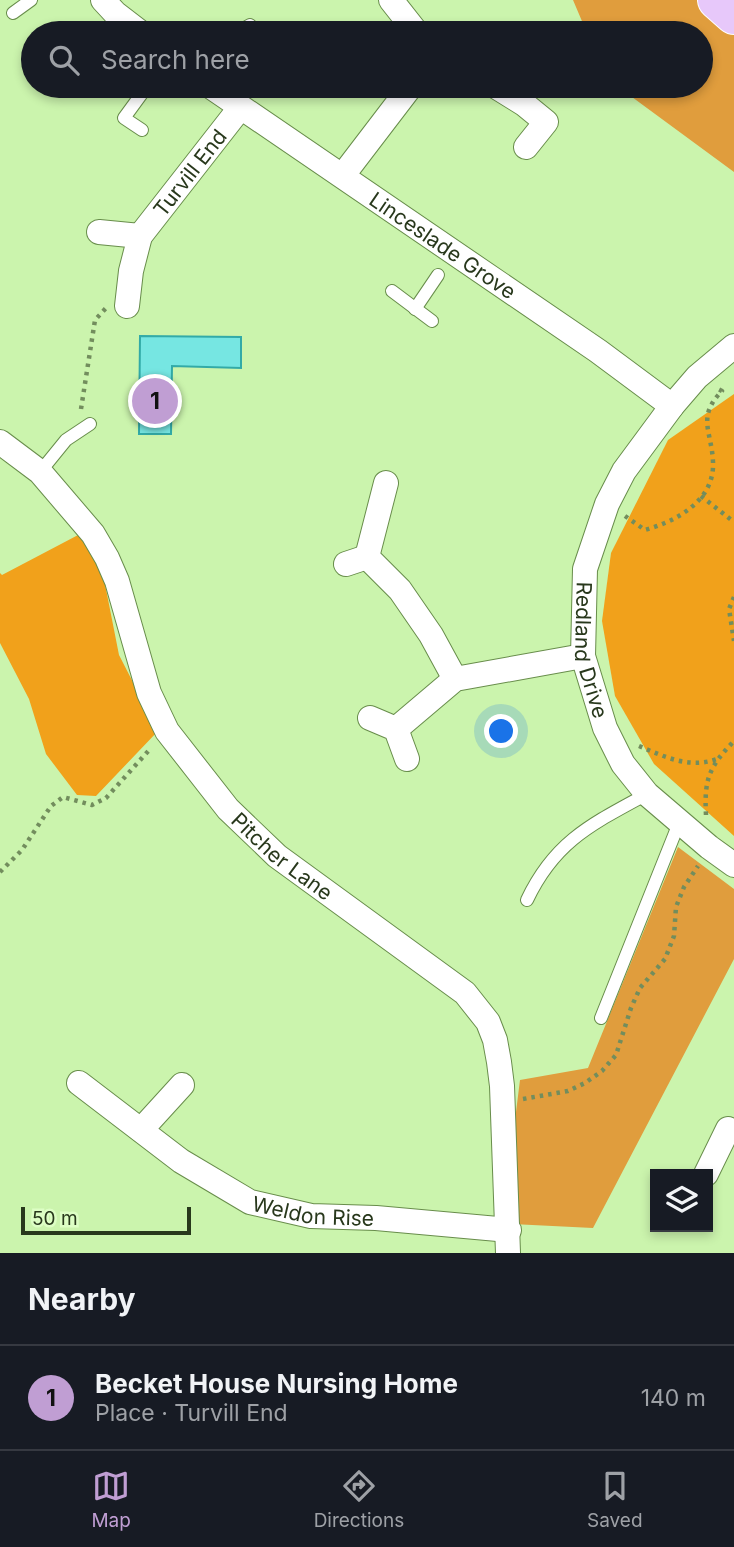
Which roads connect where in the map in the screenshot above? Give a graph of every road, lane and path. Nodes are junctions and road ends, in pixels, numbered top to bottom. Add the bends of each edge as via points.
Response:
1 (31, 0) edge
2 (103, 0) edge
3 (391, 0) edge
4 (718, 0) edge
5 (13, 13) dead end
6 (734, 15) edge
7 (125, 21) edge
8 (408, 21) edge
9 (139, 98) edge
10 (226, 98) edge
11 (402, 98) edge
12 (514, 98) edge
13 (240, 108) junction
14 (142, 130) dead end
15 (526, 147) dead end
16 (343, 175) junction
17 (99, 232) dead end
18 (140, 236) junction
19 (446, 264) junction
20 (392, 291) dead end
21 (128, 304) joint
22 (415, 309) junction
23 (432, 321) dead end
24 (734, 346) edge
25 (709, 385) dead end
26 (673, 406) junction
27 (90, 424) dead end
28 (66, 440) junction
29 (5, 454) edge
30 (40, 472) junction
31 (386, 483) dead end
32 (701, 496) junction
33 (607, 504) junction
34 (734, 522) edge
35 (734, 597) edge
36 (734, 641) edge
37 (583, 656) junction
38 (455, 679) junction
39 (370, 718) dead end
40 (396, 729) junction
41 (167, 731) junction
42 (610, 738) junction
43 (734, 741) edge
44 (718, 758) junction
45 (407, 759) dead end
46 (647, 794) junction
47 (680, 823) junction
48 (709, 847) junction
49 (734, 865) edge
50 (0, 873) edge
51 (527, 900) dead end
52 (601, 1018) dead end
53 (79, 1083) dead end
54 (181, 1085) dead end
55 (141, 1129) junction
56 (728, 1129) dead end
57 (719, 1165) edge
58 (508, 1241) edge

1 - 5 lane
2 - 7 street
3 - 8 street
4 - 6 highway
9 - 14 lane via 124,118
10 - 13 street, Linceslade Grove
11 - 16 street
12 - 15 street via 546,122
13 - 16 street, Linceslade Grove
13 - 18 street, Turvill End
16 - 19 street, Linceslade Grove
17 - 18 street, Turvill End
18 - 21 street, Turvill End
19 - 22 lane
19 - 26 street, Linceslade Grove
20 - 22 lane
21 - 28 path via 114,301 95,320 80,415 62,431
22 - 23 lane
24 - 26 street, Redland Drive via 697,377
25 - 32 path via 722,391 709,406 706,419 714,464 712,482
26 - 33 street, Redland Drive via 624,471
27 - 28 lane
28 - 30 lane
29 - 30 street, Pitcher Lane
30 - 41 street, Pitcher Lane via 93,534 107,558 149,693
31 - 38 street via 357,560 400,590
32 - 33 path via 678,518 645,530
32 - 34 path
33 - 37 street, Redland Drive via 585,569
35 - 36 path via 729,609
37 - 38 street
37 - 42 street, Redland Drive
38 - 40 street
39 - 40 street
40 - 45 street
41 - 50 path via 106,798 92,805 64,797 51,806 22,850
41 - 58 street, Pitcher Lane via 228,809 277,856 465,993 482,1014 495,1040 502,1087
42 - 44 path via 677,762
42 - 46 street, Redland Drive
43 - 44 path
44 - 48 path via 706,781
46 - 47 street, Redland Drive
46 - 51 lane via 580,832 562,848
47 - 48 street, Redland Drive
47 - 52 lane
48 - 49 street, Redland Drive
53 - 55 street, Weldon Rise
54 - 55 street
55 - 58 street, Weldon Rise via 181,1161 250,1202 311,1216 376,1218
56 - 57 street

